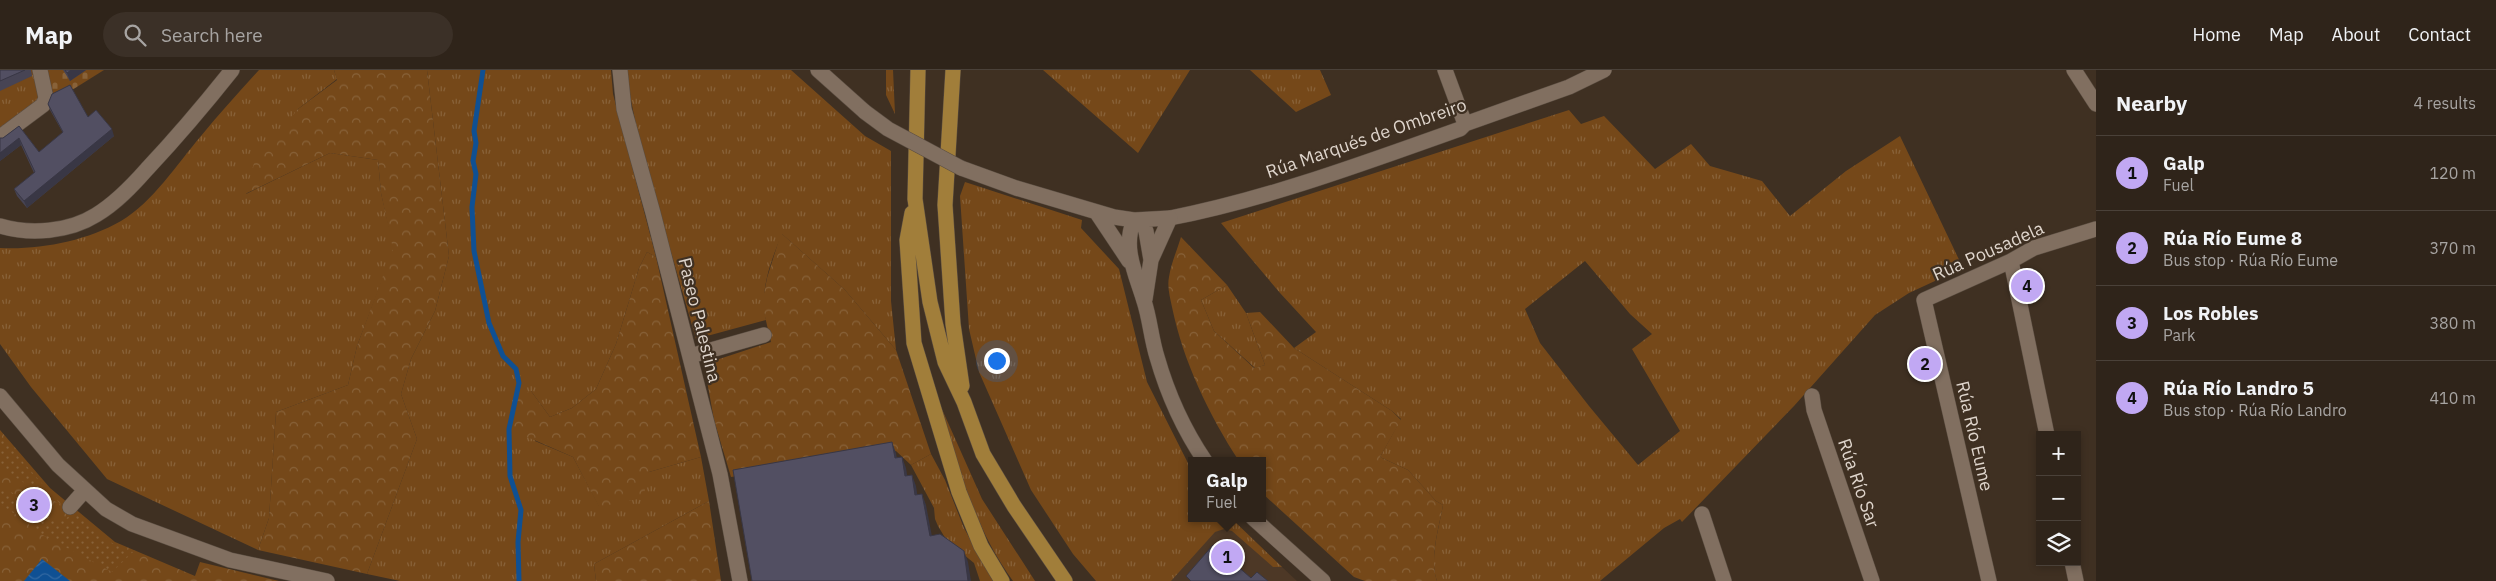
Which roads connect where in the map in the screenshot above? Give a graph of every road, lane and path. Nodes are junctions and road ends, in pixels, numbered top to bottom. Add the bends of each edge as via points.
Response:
1 (40, 70) edge
2 (232, 70) edge
3 (620, 70) edge
4 (818, 70) edge
5 (918, 70) edge
6 (953, 70) edge
7 (1445, 70) edge
8 (1604, 70) edge
9 (2074, 70) edge
10 (2096, 104) edge
11 (1465, 124) junction
12 (0, 138) edge
13 (915, 199) junction
14 (1097, 212) junction
15 (1170, 218) junction
16 (1138, 220) junction
17 (0, 226) edge
18 (2096, 229) edge
19 (1151, 260) junction
20 (2011, 261) junction
21 (1132, 265) junction
22 (1924, 300) joint
23 (1145, 302) junction
24 (764, 335) dead end
25 (690, 356) junction
26 (0, 396) edge
27 (1812, 396) dead end
28 (964, 402) junction
29 (2045, 431) edge
30 (1203, 457) edge
31 (85, 490) junction
32 (70, 507) dead end
33 (1702, 514) dead end
34 (1257, 522) edge
35 (2073, 566) edge
36 (327, 581) edge
37 (740, 581) edge
38 (1002, 581) edge
39 (1065, 581) edge
40 (1323, 581) edge
41 (1724, 581) edge
42 (1872, 581) edge
43 (1989, 581) edge
44 (2076, 581) edge

1 - 12 street via 46,98 43,106
2 - 17 street via 176,139 131,186 95,216 48,230 15,230
3 - 25 street, Paseo Palestina via 624,109
4 - 14 street, Rúa Marqués de Ombreiro, bridge via 888,130 961,168
5 - 13 highway
6 - 28 highway via 945,205 953,324
7 - 11 street
8 - 11 street, Rúa Marqués de Ombreiro via 1569,87
9 - 10 street
11 - 15 street, Rúa Marqués de Ombreiro via 1460,129 1314,178
13 - 28 highway via 930,302 945,362
13 - 38 highway via 907,240 914,343 959,492 981,546
14 - 16 street, Rúa Marqués de Ombreiro
14 - 21 street
15 - 16 street, Rúa Marqués de Ombreiro
15 - 19 street
16 - 19 street via 1146,231
16 - 21 street via 1129,236
18 - 20 street, Rúa Pousadela via 2034,248
19 - 23 street
20 - 22 street, Rúa Pousadela
20 - 29 street
21 - 23 street
22 - 43 street, Rúa Río Eume
23 - 30 street via 1156,356 1166,385
24 - 25 street
25 - 37 street, Paseo Palestina via 720,474
26 - 31 street via 33,437
27 - 42 street, Rúa Río Sar
28 - 39 highway via 983,454
31 - 32 street
31 - 36 street via 106,509 132,524 201,550 230,560
33 - 41 street
34 - 40 street
35 - 44 street

